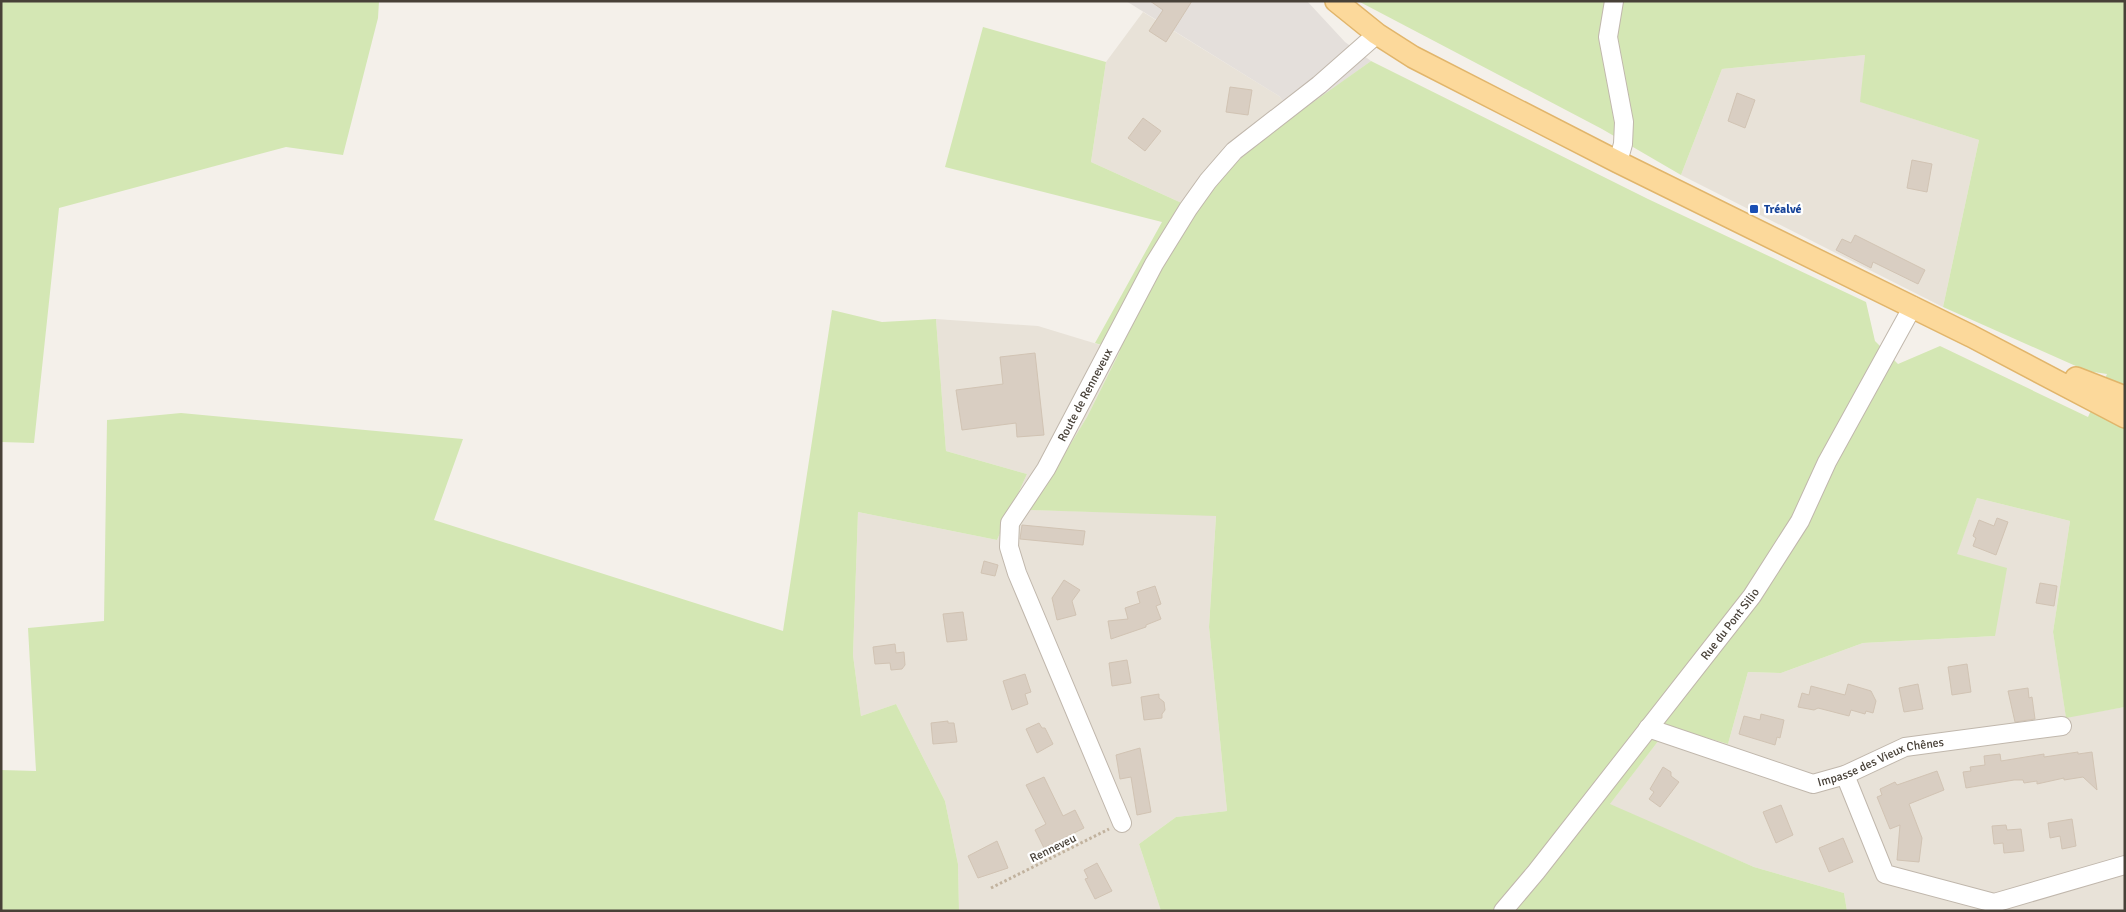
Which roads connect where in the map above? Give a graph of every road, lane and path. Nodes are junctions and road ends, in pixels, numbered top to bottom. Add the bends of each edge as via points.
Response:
1 (1336, 1) edge
2 (1614, 1) edge
3 (1377, 34) junction
4 (1618, 162) junction
5 (1912, 306) junction
6 (1971, 336) junction
7 (2125, 397) edge
8 (2125, 417) edge
9 (2062, 726) dead end
10 (1648, 728) junction
11 (1845, 775) junction
12 (1122, 823) joint
13 (2125, 865) edge
14 (991, 888) dead end
15 (1503, 911) edge

1 - 3 main road
2 - 4 street via 1608,37 1624,122
3 - 4 main road via 1413,57
3 - 12 street, Route de Renneveux via 1319,85 1234,151 1208,181 1154,264 1046,469 1010,523 1009,547 1017,573
4 - 5 main road
5 - 6 main road
5 - 10 street, Rue du Pont Silio via 1827,462 1800,520 1752,596
6 - 7 main road
6 - 8 main road
9 - 11 street, Impasse des Vieux Chênes via 1905,747
10 - 11 street, Impasse des Vieux Chênes via 1814,784
10 - 15 street, Rue du Pont Silio
11 - 13 street via 1885,874 1994,902
12 - 14 path, Renneveu

